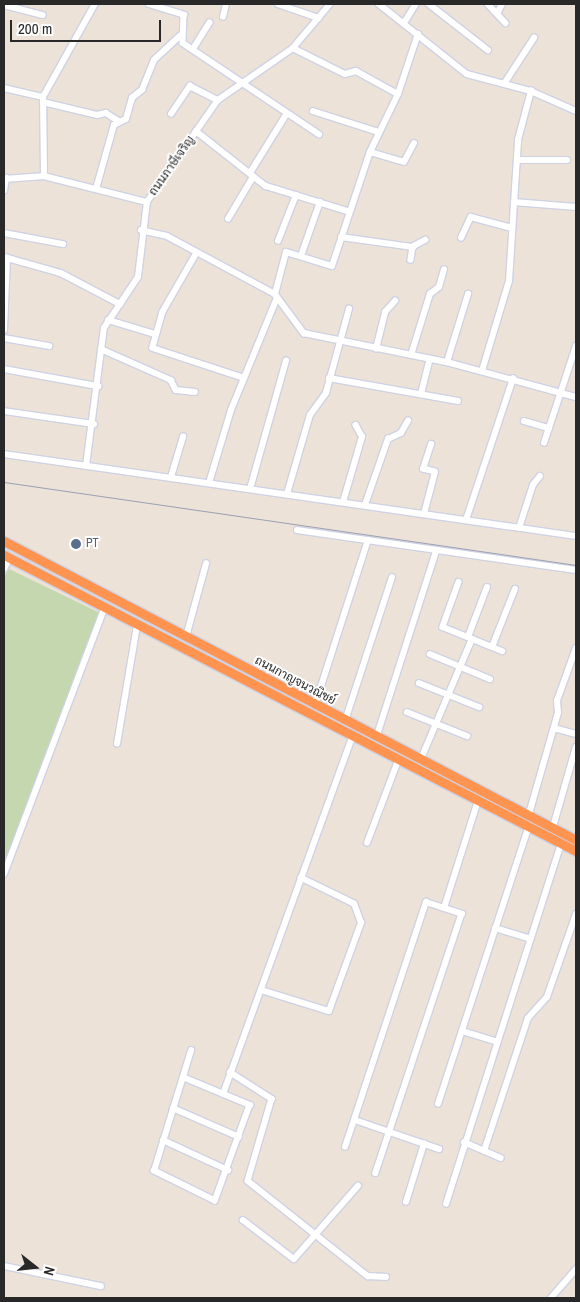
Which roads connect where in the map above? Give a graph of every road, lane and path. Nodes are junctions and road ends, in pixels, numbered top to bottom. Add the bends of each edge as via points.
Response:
1 (95, 4) edge
2 (149, 4) edge
3 (226, 4) edge
4 (278, 4) edge
5 (330, 4) edge
6 (379, 4) edge
7 (416, 4) edge
8 (430, 4) edge
9 (488, 4) edge
10 (502, 4) edge
11 (4, 5) edge
12 (497, 14) junction
13 (43, 15) dead end
14 (223, 17) dead end
15 (319, 18) junction
16 (209, 23) dead end
17 (404, 23) junction
18 (506, 23) dead end
19 (418, 34) junction
20 (180, 36) junction
21 (534, 38) dead end
22 (293, 48) junction
23 (193, 49) junction
24 (488, 50) dead end
25 (245, 81) junction
26 (504, 84) junction
27 (4, 88) edge
28 (531, 91) junction
29 (398, 94) junction
30 (43, 100) junction
31 (218, 100) junction
32 (576, 111) edge
33 (313, 112) dead end
34 (171, 114) dead end
35 (286, 115) junction
36 (117, 120) junction
37 (196, 131) junction
38 (379, 132) junction
39 (319, 134) dead end
40 (414, 143) dead end
41 (370, 152) junction
42 (517, 160) junction
43 (568, 160) dead end
44 (251, 175) junction
45 (44, 176) junction
46 (5, 179) edge
47 (96, 189) junction
48 (4, 191) edge
49 (296, 195) junction
50 (147, 202) junction
51 (320, 202) junction
52 (514, 202) junction
53 (576, 207) edge
54 (348, 211) junction
55 (228, 219) dead end
56 (512, 228) junction
57 (141, 230) junction
58 (4, 233) edge
59 (341, 237) junction
60 (461, 238) dead end
61 (425, 240) dead end
62 (278, 241) dead end
63 (63, 244) dead end
64 (412, 247) junction
65 (197, 253) junction
66 (301, 256) junction
67 (5, 258) edge
68 (411, 260) dead end
69 (444, 270) dead end
70 (4, 289) edge
71 (468, 294) dead end
72 (276, 296) junction
73 (395, 301) dead end
74 (120, 304) junction
75 (349, 310) dead end
76 (108, 320) junction
77 (4, 330) edge
78 (155, 334) junction
79 (4, 338) edge
80 (340, 341) junction
81 (48, 346) dead end
82 (576, 346) edge
83 (101, 349) junction
84 (376, 349) junction
85 (411, 355) junction
86 (430, 359) junction
87 (286, 361) dead end
88 (447, 362) junction
89 (4, 369) edge
90 (482, 371) junction
91 (244, 378) junction
92 (330, 378) junction
93 (513, 379) junction
94 (98, 386) junction
95 (195, 392) dead end
96 (560, 392) junction
97 (421, 394) junction
98 (576, 397) edge
99 (458, 401) dead end
100 (4, 411) edge
101 (524, 420) dead end
102 (408, 421) dead end
103 (94, 424) junction
104 (356, 426) dead end
105 (549, 428) junction
106 (183, 437) dead end
107 (544, 443) dead end
108 (431, 444) dead end
109 (4, 454) edge
110 (86, 466) junction
111 (540, 476) dead end
112 (171, 477) junction
113 (209, 483) junction
114 (250, 489) junction
115 (287, 494) junction
116 (343, 502) junction
117 (365, 505) junction
118 (424, 514) junction
119 (466, 520) junction
120 (519, 528) junction
121 (297, 530) dead end
122 (576, 536) edge
123 (368, 540) junction
124 (4, 541) edge
125 (436, 550) junction
126 (7, 557) edge
127 (206, 564) dead end
128 (4, 569) edge
129 (576, 570) edge
130 (392, 578) dead end
131 (459, 582) dead end
132 (487, 587) dead end
133 (515, 589) dead end
134 (104, 609) junction
135 (137, 626) junction
136 (186, 637) junction
137 (470, 638) junction
138 (492, 647) junction
139 (576, 648) edge
140 (502, 651) dead end
141 (430, 654) dead end
142 (460, 666) junction
143 (490, 679) dead end
144 (418, 682) dead end
145 (449, 695) junction
146 (315, 706) junction
147 (479, 707) dead end
148 (407, 712) dead end
149 (345, 721) junction
150 (436, 724) junction
151 (554, 728) junction
152 (576, 734) edge
153 (467, 736) dead end
154 (352, 737) junction
155 (378, 737) junction
156 (117, 744) dead end
157 (576, 747) edge
158 (422, 759) junction
159 (398, 761) junction
160 (478, 801) junction
161 (530, 815) junction
162 (529, 826) junction
163 (553, 827) junction
164 (576, 840) edge
165 (561, 842) junction
166 (366, 843) dead end
167 (576, 851) edge
168 (4, 874) edge
169 (300, 878) junction
170 (444, 908) junction
171 (576, 914) edge
172 (495, 928) junction
173 (530, 939) junction
174 (261, 990) junction
175 (462, 1031) junction
176 (497, 1042) junction
177 (191, 1051) dead end
178 (230, 1072) junction
179 (183, 1077) junction
180 (223, 1094) junction
181 (438, 1104) dead end
182 (173, 1108) junction
183 (354, 1120) junction
184 (390, 1131) junction
185 (239, 1137) junction
186 (163, 1140) junction
187 (464, 1142) junction
188 (424, 1144) junction
189 (345, 1147) dead end
190 (439, 1148) dead end
191 (484, 1151) junction
192 (501, 1158) dead end
193 (228, 1170) junction
194 (376, 1173) dead end
195 (358, 1186) dead end
196 (406, 1202) dead end
197 (446, 1204) dead end
198 (243, 1220) dead end
199 (314, 1237) junction
200 (4, 1266) edge
201 (576, 1269) edge
202 (386, 1277) dead end
203 (101, 1286) dead end
204 (551, 1298) edge

1 - 30 street
2 - 20 street via 184,15
3 - 14 street
4 - 15 street
5 - 15 street, ถนนภาษีเจริญ
6 - 17 street
7 - 17 street
8 - 24 street
9 - 12 street
10 - 12 street
11 - 13 street
12 - 18 street
15 - 22 street, ถนนภาษีเจริญ
16 - 23 street
17 - 19 street
19 - 26 street via 467,74
19 - 29 street
20 - 23 street
20 - 36 street via 154,60 142,90 132,98 126,119
21 - 26 street
22 - 25 street, ถนนภาษีเจริญ
22 - 29 street via 345,74 356,71
23 - 25 street
25 - 31 street, ถนนภาษีเจริญ
25 - 35 street
26 - 28 street
27 - 30 street
28 - 32 street
28 - 42 street
29 - 38 street
30 - 36 street via 97,115 106,113
30 - 45 street
31 - 34 street via 190,86
31 - 37 street, ถนนภาษีเจริญ
33 - 38 street
35 - 39 street
35 - 44 street
36 - 47 street
37 - 44 street
37 - 50 street, ถนนภาษีเจริญ
38 - 41 street
40 - 41 street via 404,162
41 - 54 street
42 - 43 street
42 - 52 street
44 - 49 street
44 - 55 street
45 - 46 street
45 - 47 street
46 - 48 street
47 - 50 street
49 - 51 street
49 - 62 street
50 - 57 street, ถนนภาษีเจริญ
51 - 54 street
51 - 66 street
52 - 53 street
52 - 56 street
54 - 59 street
56 - 60 street via 471,217
56 - 90 street via 509,281
57 - 65 street via 167,236
57 - 74 street, ถนนภาษีเจริญ via 138,277
58 - 63 street
59 - 64 street
59 - 66 street via 332,266
61 - 64 street
64 - 68 street
65 - 72 street
65 - 78 street
66 - 72 street via 286,252
67 - 70 street
67 - 74 street via 61,273
69 - 85 street via 439,287 430,294
70 - 77 street
71 - 88 street
72 - 80 street via 302,331
72 - 91 street
73 - 84 street via 385,312
74 - 76 street, ถนนภาษีเจริญ
75 - 80 street
76 - 78 street
76 - 83 street, ถนนภาษีเจริญ
78 - 91 street via 155,350
79 - 81 street
80 - 84 street
80 - 92 street
82 - 96 street
83 - 94 street, ถนนภาษีเจริญ
83 - 95 street via 171,380 176,390
84 - 85 street
85 - 86 street
86 - 88 street
86 - 97 street
87 - 114 street
88 - 90 street
89 - 94 street
90 - 93 street
91 - 113 street
92 - 97 street
92 - 115 street via 325,395 308,419
93 - 96 street
93 - 119 street
94 - 103 street, ถนนภาษีเจริญ
96 - 98 street
96 - 105 street
97 - 99 street
100 - 103 street
101 - 105 street
102 - 117 street via 401,433 388,439
103 - 110 street, ถนนภาษีเจริญ
104 - 116 street via 362,437
105 - 107 street
106 - 112 street
108 - 118 street via 423,469 435,472
109 - 110 street
110 - 112 street
111 - 120 street via 533,485
112 - 113 street
113 - 114 street
114 - 115 street
115 - 116 street
116 - 117 street
117 - 118 street
118 - 119 street
119 - 120 street
120 - 122 street
121 - 123 street
123 - 125 street
123 - 146 street
124 - 136 highway, ถนนกาญจนวณิชย์
125 - 129 street
125 - 155 street
126 - 128 street
126 - 134 highway, ถนนกาญจนวณิชย์
127 - 136 street
130 - 149 street
131 - 137 street via 442,627
132 - 137 street
133 - 138 street
134 - 135 highway, ถนนกาญจนวณิชย์
134 - 168 street
135 - 154 highway, ถนนกาญจนวณิชย์
135 - 156 street
136 - 146 highway, ถนนกาญจนวณิชย์
137 - 138 street
137 - 142 street
138 - 140 street
139 - 151 street via 557,701
141 - 142 street
142 - 143 street
142 - 145 street
144 - 145 street
145 - 147 street
145 - 150 street
146 - 149 highway, ถนนกาญจนวณิชย์
148 - 150 street
149 - 155 highway, ถนนกาญจนวณิชย์
150 - 153 street
150 - 158 street
151 - 152 street
151 - 161 street
154 - 159 highway, ถนนกาญจนวณิชย์
154 - 169 street
155 - 158 highway, ถนนกาญจนวณิชย์
157 - 163 street
158 - 161 highway, ถนนกาญจนวณิชย์
159 - 160 highway, ถนนกาญจนวณิชย์
159 - 166 street
160 - 162 highway, ถนนกาญจนวณิชย์
160 - 170 street
161 - 162 street
161 - 163 highway, ถนนกาญจนวณิชย์
162 - 165 highway, ถนนกาญจนวณิชย์
162 - 172 street
163 - 164 highway, ถนนกาญจนวณิชย์
165 - 167 highway, ถนนกาญจนวณิชย์
165 - 173 street
169 - 174 street
169 - 174 street via 358,907 362,920 329,1012
170 - 183 street via 426,902
170 - 184 street via 462,914
171 - 191 street via 547,997 528,1018
172 - 173 street
172 - 175 street
173 - 176 street
174 - 178 street
175 - 176 street
175 - 181 street
176 - 187 street
177 - 179 street
178 - 180 street
178 - 199 street via 272,1099 248,1181
179 - 180 street
179 - 182 street
180 - 185 street via 250,1105
182 - 185 street
182 - 186 street
183 - 184 street
183 - 189 street
184 - 188 street
184 - 194 street
185 - 193 street
186 - 193 street
186 - 193 street via 156,1174 206,1198 218,1200
187 - 191 street
187 - 197 street
188 - 190 street
188 - 196 street
191 - 192 street
195 - 199 street
198 - 199 street via 291,1259
199 - 202 street via 368,1276
200 - 203 street
201 - 204 street

